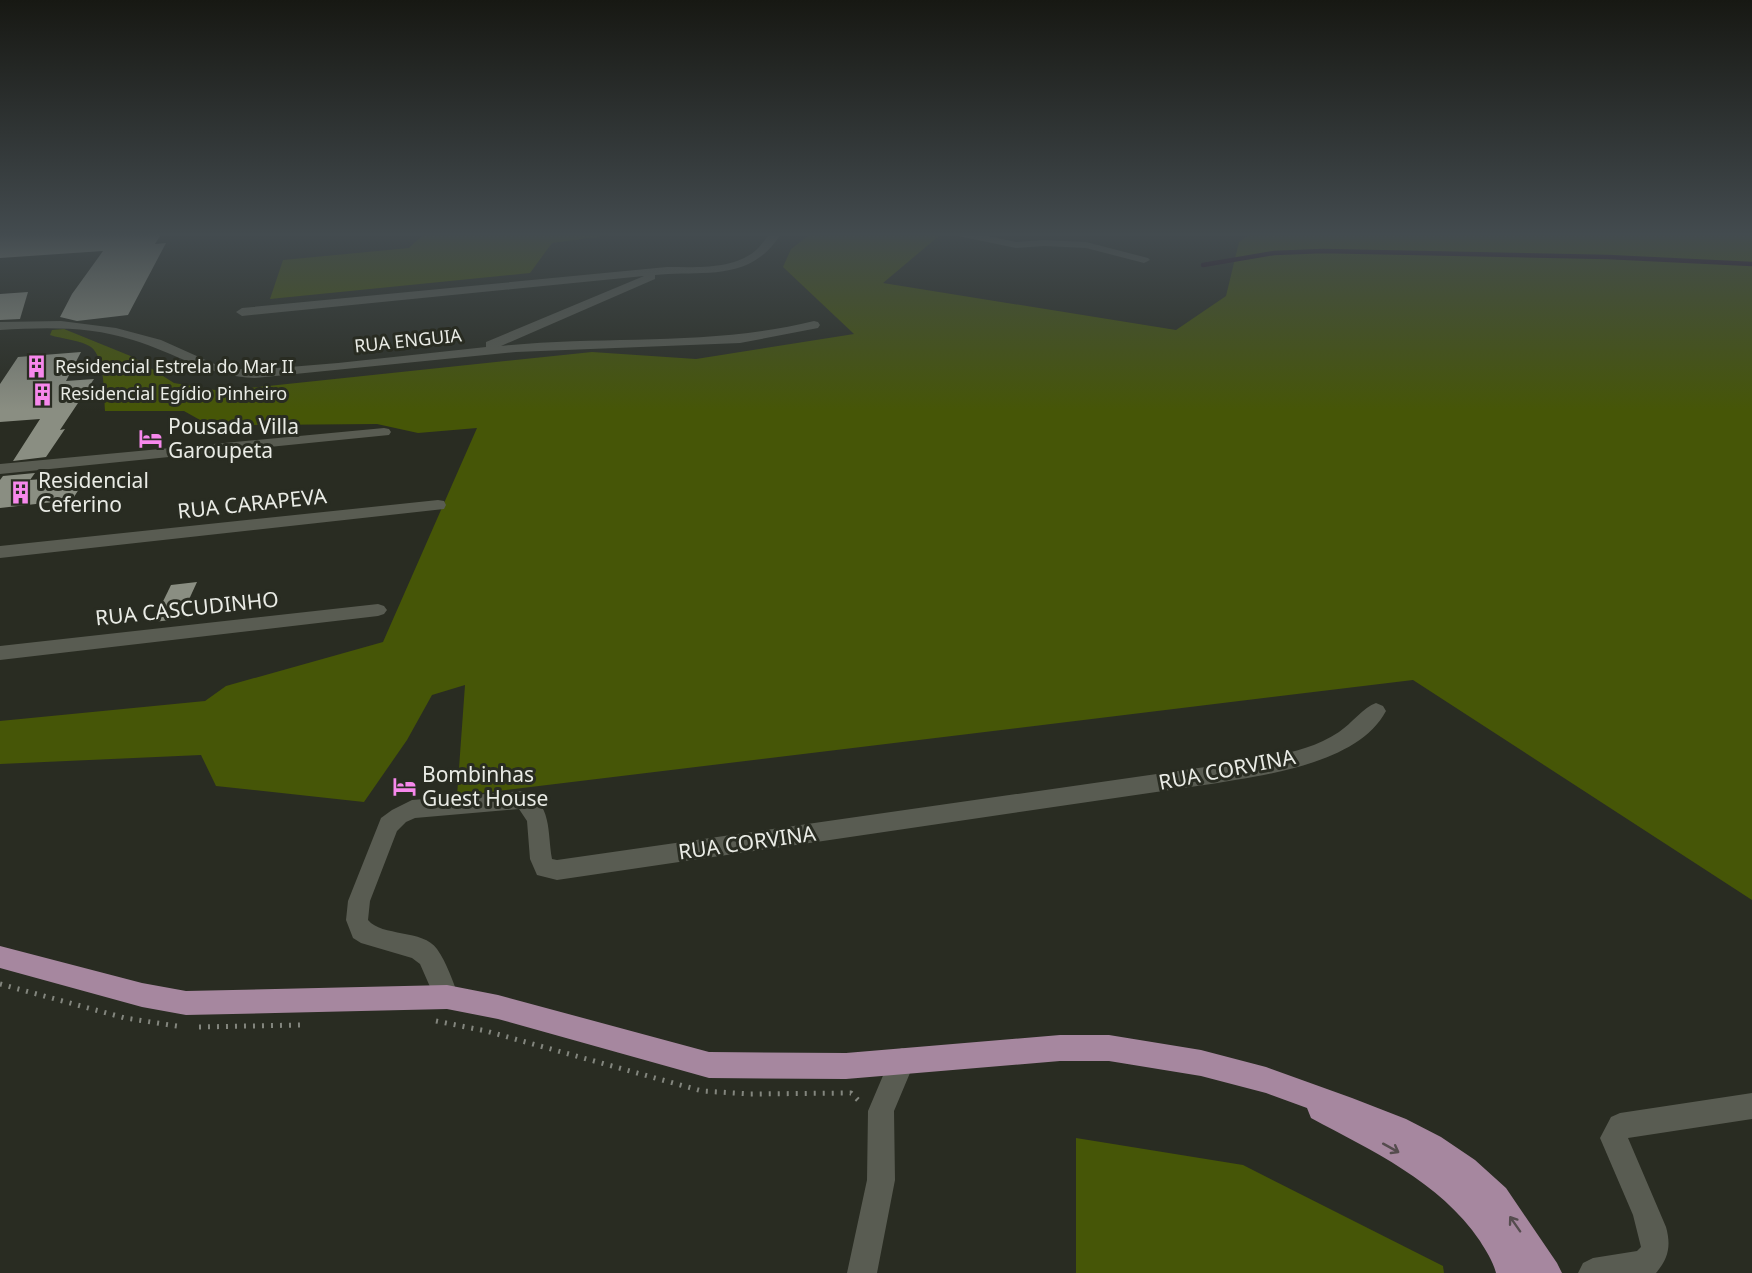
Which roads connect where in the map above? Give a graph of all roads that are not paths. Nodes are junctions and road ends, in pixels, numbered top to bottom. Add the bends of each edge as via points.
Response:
1 (440, 292) edge
2 (615, 292) edge
3 (242, 312) dead end
4 (814, 325) dead end
5 (0, 326) edge
6 (476, 352) junction
7 (384, 432) dead end
8 (0, 470) edge
9 (438, 505) dead end
10 (0, 552) edge
11 (378, 610) dead end
12 (0, 653) edge
13 (1376, 711) dead end
14 (0, 957) edge
15 (447, 997) junction
16 (902, 1061) junction
17 (1266, 1080) junction
18 (1752, 1106) edge
19 (1510, 1268) edge
20 (862, 1273) edge
21 (1537, 1273) edge
22 (1547, 1273) edge
23 (1593, 1273) edge

1 - 3 street
2 - 6 street
4 - 6 street, RUA ENGUIA via 765,336 682,344 549,345
5 - 6 street, RUA ENGUIA via 50,322 96,327 158,344 201,365 240,373
7 - 8 street
9 - 10 street, RUA CARAPEVA
11 - 12 street, RUA CASCUDINHO
13 - 15 street, RUA CORVINA via 1352,736 1270,765 557,870 545,868 538,858 538,814 532,804 522,800 412,809 389,825 359,901 357,920 361,930 369,935 428,956
14 - 15 main road via 186,1003
15 - 16 main road via 498,1007 709,1065 846,1066
16 - 17 main road via 1060,1048 1109,1048 1202,1063
16 - 20 street via 881,1111 881,1180
17 -> 19 main road via 1422,1164 1453,1188 1486,1222
22 -> 17 main road via 1496,1198 1465,1170 1397,1128
18 - 23 street via 1620,1126 1613,1138 1617,1155 1654,1231 1655,1249 1645,1264
19 - 21 main road

